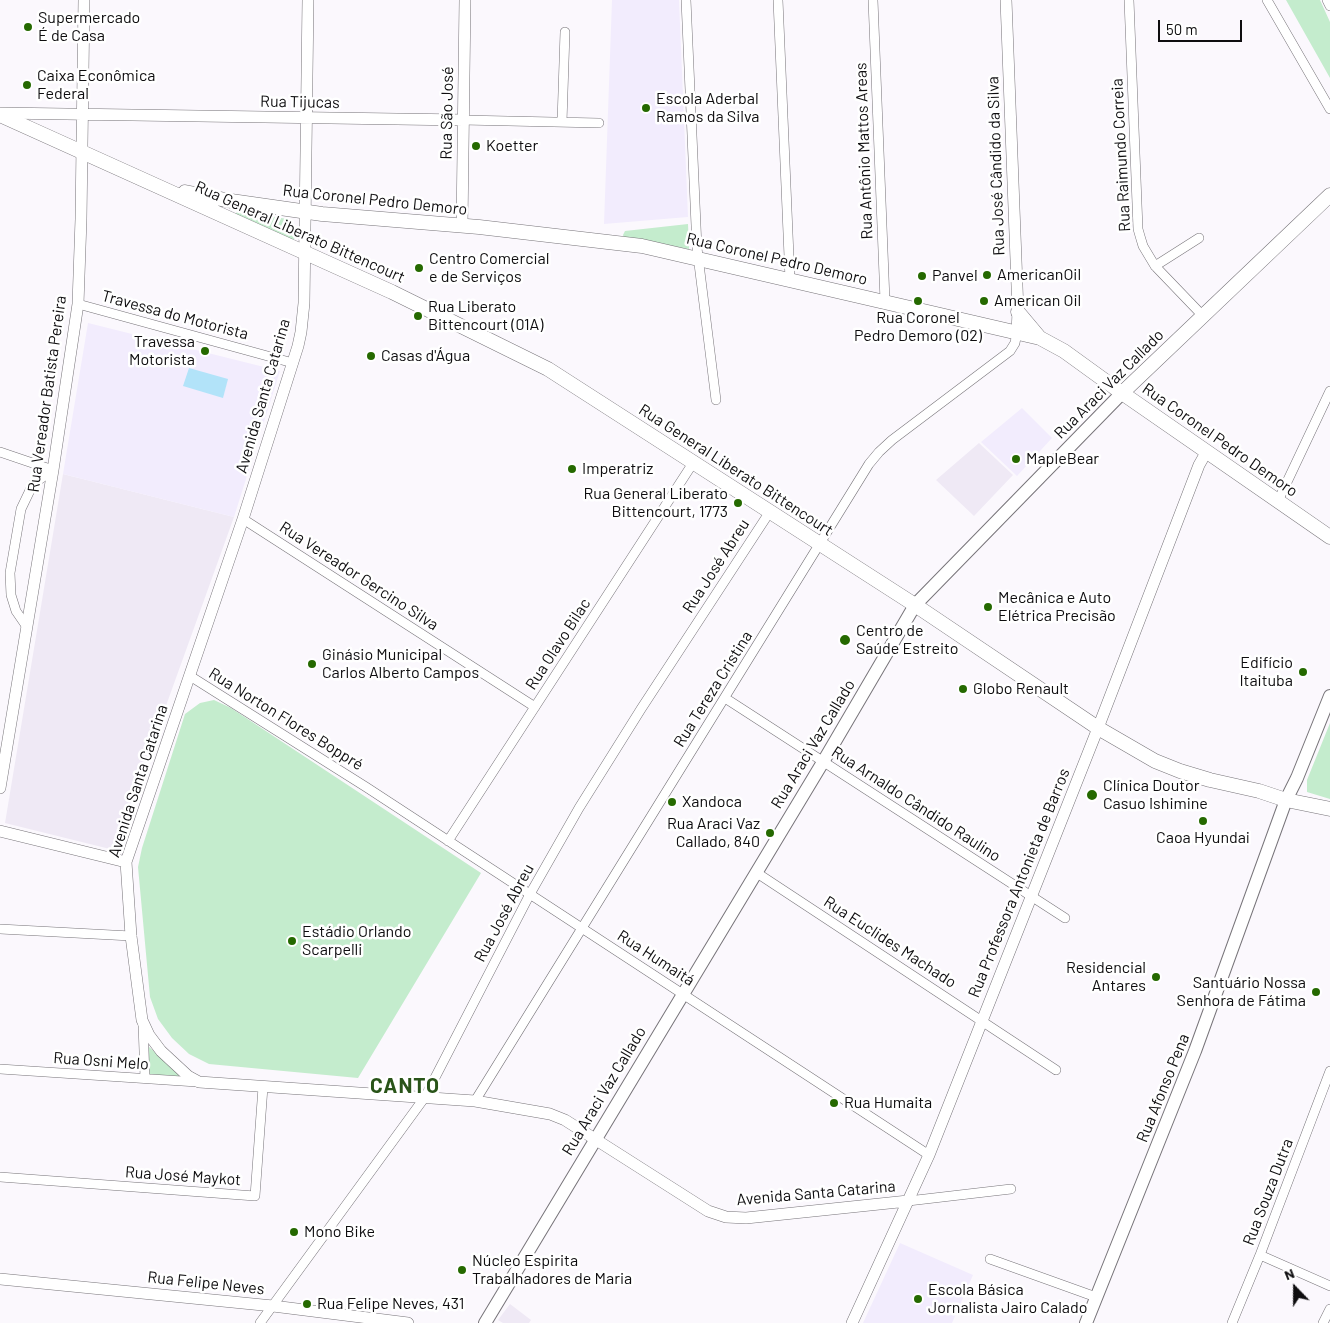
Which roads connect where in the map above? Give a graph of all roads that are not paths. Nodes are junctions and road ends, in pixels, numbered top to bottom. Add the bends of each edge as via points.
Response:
1 (84, 0) edge
2 (308, 0) edge
3 (464, 0) edge
4 (686, 0) edge
5 (778, 0) edge
6 (873, 0) edge
7 (1006, 0) edge
8 (1129, 0) edge
9 (1267, 0) edge
10 (1327, 0) edge
11 (1330, 6) edge
12 (565, 32) dead end
13 (1330, 109) edge
14 (0, 114) edge
15 (82, 114) junction
16 (307, 118) junction
17 (463, 120) junction
18 (562, 122) junction
19 (599, 123) dead end
20 (82, 152) junction
21 (155, 185) junction
22 (1330, 195) edge
23 (306, 212) junction
24 (462, 226) junction
25 (1199, 238) dead end
26 (304, 254) junction
27 (698, 259) junction
28 (1155, 266) junction
29 (790, 280) junction
30 (885, 302) junction
31 (78, 304) junction
32 (1018, 312) junction
33 (1204, 316) junction
34 (1017, 332) junction
35 (1040, 338) junction
36 (293, 363) junction
37 (1330, 390) edge
38 (1122, 393) junction
39 (716, 400) dead end
40 (1206, 451) junction
41 (0, 452) edge
42 (693, 463) junction
43 (53, 470) junction
44 (1278, 501) junction
45 (769, 513) junction
46 (243, 519) junction
47 (1330, 537) edge
48 (820, 545) junction
49 (0, 571) edge
50 (10, 573) junction
51 (915, 605) junction
52 (27, 627) junction
53 (190, 676) junction
54 (1330, 696) edge
55 (725, 698) junction
56 (535, 707) junction
57 (1098, 728) junction
58 (824, 762) junction
59 (366, 787) joint
60 (0, 788) edge
61 (1286, 800) junction
62 (1330, 809) edge
63 (0, 831) edge
64 (448, 841) junction
65 (126, 862) junction
66 (756, 873) junction
67 (530, 894) junction
68 (1032, 897) junction
69 (1065, 918) dead end
70 (582, 928) junction
71 (0, 929) edge
72 (131, 936) junction
73 (683, 994) junction
74 (142, 1020) junction
75 (982, 1021) junction
76 (0, 1069) edge
77 (1056, 1070) dead end
78 (1330, 1071) edge
79 (145, 1078) junction
80 (199, 1082) junction
81 (263, 1086) junction
82 (425, 1097) junction
83 (475, 1101) junction
84 (596, 1140) junction
85 (930, 1155) junction
86 (0, 1177) edge
87 (1011, 1188) dead end
88 (908, 1201) junction
89 (1260, 1255) junction
90 (990, 1259) dead end
91 (0, 1279) edge
92 (1330, 1286) edge
93 (1096, 1297) junction
94 (273, 1306) junction
95 (1330, 1309) edge
96 (260, 1323) edge
97 (408, 1323) edge
98 (485, 1323) edge
99 (852, 1323) edge
100 (1086, 1323) edge
101 (1232, 1323) edge
102 (1324, 1323) edge

1 - 15 street, Rua Vereador Batista Pereira
2 - 16 street, Avenida Santa Catarina
3 - 17 street, Rua São José
4 - 27 street
5 - 29 street
6 - 30 street, Rua Antônio Mattos Areas
7 - 32 street, Rua José Cândido da Silva
8 - 28 street, Rua Raimundo Correia via 1138,229 1143,246
9 - 13 street
10 - 11 street
12 - 18 street
14 - 15 street, Rua Tijucas
14 - 20 main road
15 - 16 street, Rua Tijucas
15 - 20 street, Rua Vereador Batista Pereira
16 - 17 street, Rua Tijucas
16 - 23 street, Avenida Santa Catarina
17 - 18 street, Rua Tijucas
17 - 24 street, Rua São José
18 - 19 street, Rua Tijucas
20 - 21 main road
20 - 31 street, Rua Vereador Batista Pereira
21 - 23 main road, Rua Coronel Pedro Demoro via 206,197
21 - 26 main road, Rua General Liberato Bittencourt
22 - 33 main road, Rua Araci Vaz Callado
23 - 24 main road, Rua Coronel Pedro Demoro
23 - 26 street, Avenida Santa Catarina
24 - 27 main road, Rua Coronel Pedro Demoro via 618,243
25 - 28 street
26 - 36 street, Avenida Santa Catarina via 303,319
26 - 42 main road, Rua General Liberato Bittencourt via 392,292 548,370
27 - 29 main road, Rua Coronel Pedro Demoro
27 - 39 street
28 - 33 street, Rua Raimundo Correia
29 - 30 main road, Rua Coronel Pedro Demoro
30 - 34 main road, Rua Coronel Pedro Demoro
31 - 36 street, Travessa do Motorista
31 - 43 street, Rua Vereador Batista Pereira
32 - 34 street, Rua José Cândido da Silva
32 - 35 main road
33 - 38 main road, Rua Araci Vaz Callado
34 - 35 main road, Rua Coronel Pedro Demoro
34 - 48 street, Rua Tereza Cristina via 1010,351 879,452
35 - 38 main road, Rua Coronel Pedro Demoro via 1064,351
36 - 46 street, Avenida Santa Catarina
37 - 44 street
38 - 40 main road, Rua Coronel Pedro Demoro
38 - 51 main road, Rua Araci Vaz Callado
40 - 44 main road, Rua Coronel Pedro Demoro
40 - 57 street, Rua Professora Antonieta de Barros
41 - 43 street
42 - 45 main road, Rua General Liberato Bittencourt
42 - 56 street, Rua Olavo Bilac
43 - 50 street via 34,484 23,502
43 - 52 street, Rua Vereador Batista Pereira
44 - 47 main road, Rua Coronel Pedro Demoro
45 - 48 main road, Rua General Liberato Bittencourt
45 - 67 street, Rua José Abreu via 600,773
46 - 53 street, Avenida Santa Catarina
46 - 56 street, Rua Vereador Gercino Silva
48 - 51 main road, Rua General Liberato Bittencourt
48 - 55 street, Rua Tereza Cristina
49 - 50 street
50 - 52 street via 16,611
51 - 57 main road, Rua General Liberato Bittencourt
51 - 58 main road, Rua Araci Vaz Callado
52 - 60 street, Rua Vereador Batista Pereira
53 - 59 street, Rua Norton Flores Boppré
53 - 65 street, Avenida Santa Catarina
54 - 61 main road, Rua Afonso Pena
55 - 58 street, Rua Arnaldo Cândido Raulino
55 - 70 street, Rua Tereza Cristina
56 - 64 street, Rua Olavo Bilac
57 - 61 main road, Rua General Liberato Bittencourt via 1180,771
57 - 68 street, Rua Professora Antonieta de Barros
58 - 66 main road, Rua Araci Vaz Callado
58 - 68 street, Rua Arnaldo Cândido Raulino
59 - 64 street, Rua Humaitá
61 - 62 main road, Rua General Liberato Bittencourt
61 - 93 main road, Rua Afonso Pena via 1195,1051
63 - 65 street
64 - 67 street, Rua Humaitá
65 - 72 street, Avenida Santa Catarina
66 - 73 main road, Rua Araci Vaz Callado
66 - 75 street, Rua Euclides Machado
67 - 70 street, Rua Humaitá
67 - 82 street, Rua José Abreu
68 - 69 street, Rua Arnaldo Cândido Raulino
68 - 75 street, Rua Professora Antonieta de Barros
70 - 73 street, Rua Humaitá
70 - 83 street, Rua Tereza Cristina
71 - 72 street
72 - 74 street, Avenida Santa Catarina
73 - 84 main road, Rua Araci Vaz Callado
73 - 85 street, Rua Humaitá
74 - 79 street
74 - 80 street, Avenida Santa Catarina via 160,1051
75 - 77 street, Rua Euclides Machado
75 - 85 street, Rua Professora Antonieta de Barros
76 - 79 street, Rua Osni Melo
78 - 89 street, Rua Souza Dutra
79 - 80 street, Rua Osni Melo
80 - 81 street, Avenida Santa Catarina
81 - 82 street, Avenida Santa Catarina
81 - 86 street, Rua José Maykot via 255,1196
82 - 83 street, Avenida Santa Catarina
82 - 94 street, Rua José Abreu
83 - 84 street, Avenida Santa Catarina via 550,1114
84 - 88 street, Avenida Santa Catarina via 708,1211 726,1217 746,1218
84 - 98 main road, Rua Araci Vaz Callado
85 - 88 street, Rua Professora Antonieta de Barros
87 - 88 street, Avenida Santa Catarina
88 - 99 street, Rua Professora Antonieta de Barros
89 - 92 street
89 - 101 street, Rua Souza Dutra
90 - 93 street
91 - 94 street, Rua Felipe Neves
93 - 100 main road, Rua Afonso Pena
94 - 96 street, Rua José Abreu
94 - 97 street, Rua Felipe Neves
95 - 102 street

